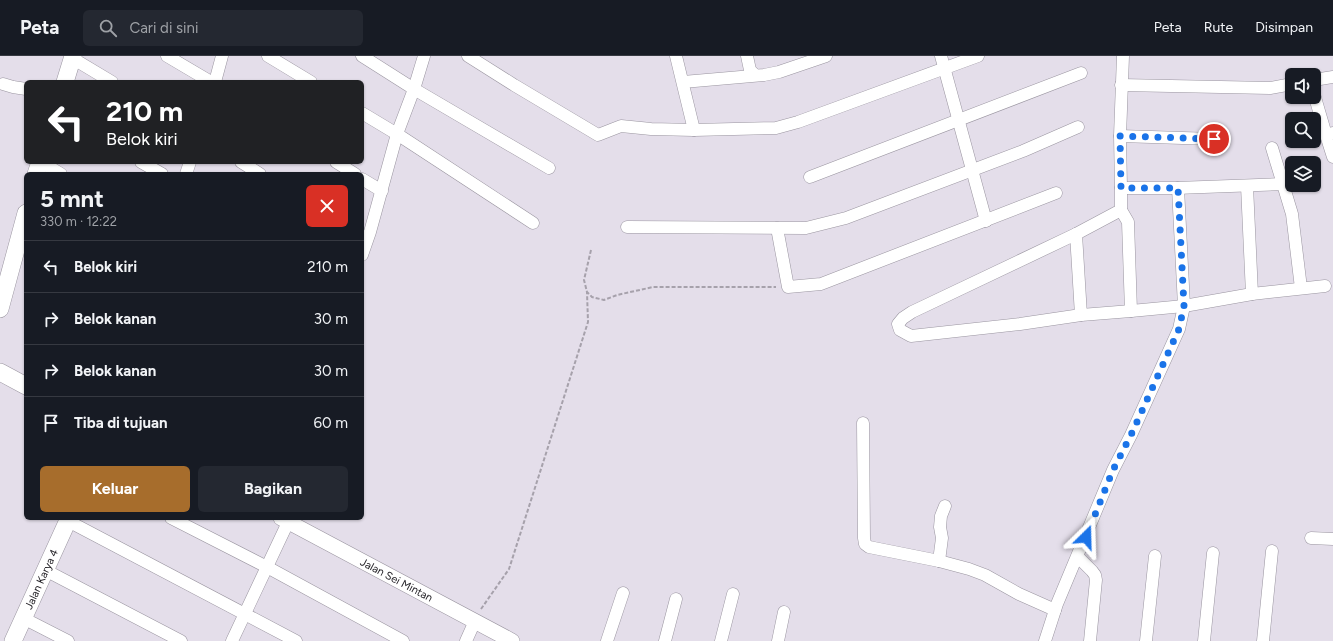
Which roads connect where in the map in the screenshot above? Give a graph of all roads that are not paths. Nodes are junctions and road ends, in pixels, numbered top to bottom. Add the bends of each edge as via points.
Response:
1 (167, 56) edge
2 (222, 56) edge
3 (268, 56) edge
4 (362, 56) edge
5 (424, 56) edge
6 (468, 56) edge
7 (676, 56) edge
8 (747, 56) edge
9 (826, 56) edge
10 (941, 56) edge
11 (978, 56) edge
12 (1122, 56) edge
13 (72, 57) edge
14 (943, 68) junction
15 (1081, 73) dead end
16 (755, 75) junction
17 (1333, 77) edge
18 (1321, 79) edge
19 (66, 80) edge
20 (109, 80) edge
21 (208, 80) edge
22 (215, 80) edge
23 (307, 80) edge
24 (682, 82) junction
25 (3, 84) dead end
26 (1121, 85) junction
27 (1285, 85) edge
28 (24, 89) edge
29 (414, 89) junction
30 (1318, 104) edge
31 (364, 114) edge
32 (958, 120) junction
33 (1078, 127) dead end
34 (694, 130) junction
35 (397, 134) junction
36 (1329, 134) edge
37 (1120, 136) junction
38 (1214, 139) dead end
39 (1272, 148) dead end
40 (1333, 157) edge
41 (44, 164) edge
42 (144, 164) edge
43 (244, 164) edge
44 (339, 164) edge
45 (549, 168) dead end
46 (973, 171) junction
47 (58, 172) edge
48 (158, 172) edge
49 (257, 172) edge
50 (352, 172) edge
51 (810, 177) dead end
52 (364, 180) edge
53 (1283, 184) junction
54 (1247, 186) junction
55 (1121, 188) junction
56 (1178, 188) junction
57 (382, 191) junction
58 (1056, 193) dead end
59 (1121, 210) junction
60 (24, 220) edge
61 (986, 221) junction
62 (533, 223) dead end
63 (627, 227) dead end
64 (778, 228) junction
65 (1076, 234) junction
66 (364, 240) edge
67 (1325, 286) dead end
68 (1301, 288) junction
69 (1252, 294) junction
70 (1184, 306) junction
71 (0, 309) edge
72 (1131, 312) junction
73 (1081, 315) junction
74 (0, 372) edge
75 (24, 385) edge
76 (863, 423) dead end
77 (945, 506) dead end
78 (68, 520) edge
79 (174, 520) edge
80 (287, 520) edge
81 (289, 520) edge
82 (1311, 538) dead end
83 (1333, 539) edge
84 (1272, 551) dead end
85 (1213, 553) dead end
86 (1155, 556) dead end
87 (1078, 557) junction
88 (939, 561) junction
89 (267, 567) junction
90 (45, 570) junction
91 (623, 593) dead end
92 (733, 594) dead end
93 (676, 598) dead end
94 (1055, 610) junction
95 (784, 612) dead end
96 (245, 613) junction
97 (23, 618) junction
98 (475, 621) junction
99 (13, 641) edge
100 (68, 641) edge
101 (180, 641) edge
102 (232, 641) edge
103 (296, 641) edge
104 (403, 641) edge
105 (466, 641) edge
106 (512, 641) edge
107 (607, 641) edge
108 (665, 641) edge
109 (721, 641) edge
110 (778, 641) edge
111 (1046, 641) edge
112 (1090, 641) edge
113 (1146, 641) edge
114 (1204, 641) edge
115 (1263, 641) edge

1 - 21 street
2 - 22 street
3 - 23 street
4 - 29 street
5 - 29 street
6 - 34 street via 598,135 621,126
7 - 24 street
8 - 16 street via 750,70
9 - 16 street via 778,72
10 - 14 street
11 - 14 street
12 - 26 street
13 - 19 main road
13 - 20 street
14 - 32 street
14 - 34 street via 776,128
15 - 32 street
16 - 24 street
17 - 18 street
24 - 34 street
25 - 28 street
26 - 27 street via 1270,88
26 - 37 street
29 - 35 street
29 - 45 street
30 - 36 street
31 - 35 street
32 - 46 street
32 - 51 street
33 - 46 street
35 - 57 street
35 - 62 street
36 - 40 street
37 - 38 street
37 - 55 street
39 - 53 street
41 - 47 street
42 - 48 street
43 - 49 street
44 - 50 street
46 - 61 street
46 - 64 street via 846,218 806,228
52 - 57 street
53 - 54 street
53 - 68 street via 1292,214
54 - 56 street
54 - 69 street
55 - 56 street
55 - 59 street
56 - 70 street
57 - 66 street via 370,232
58 - 61 street
59 - 65 street
59 - 72 street via 1128,222
60 - 71 main road
61 - 64 street via 821,284 788,287
63 - 64 street
65 - 73 street
65 - 73 street via 912,312 898,324 900,330 911,336
67 - 68 street
68 - 69 street
69 - 70 street
70 - 72 street
70 - 87 street via 1179,329 1113,470
72 - 73 street
74 - 75 main road
76 - 88 street via 865,544 869,547
77 - 88 street via 940,527 942,538
78 - 90 main road, Jalan Karya 4
78 - 96 street
79 - 89 street
80 - 89 street
81 - 98 street, Jalan Sei Mintan
82 - 83 street
84 - 115 street
85 - 114 street
86 - 113 street
87 - 94 street
87 - 112 street via 1095,575 1096,580
88 - 94 street via 985,575
89 - 96 street
89 - 104 street
90 - 97 main road, Jalan Karya 4
90 - 101 street
91 - 107 street
92 - 109 street
93 - 108 street
94 - 111 street
95 - 110 street
96 - 102 street
96 - 103 street
97 - 99 main road, Jalan Karya 4
97 - 100 street
98 - 105 street
98 - 106 street, Jalan Sei Mintan

